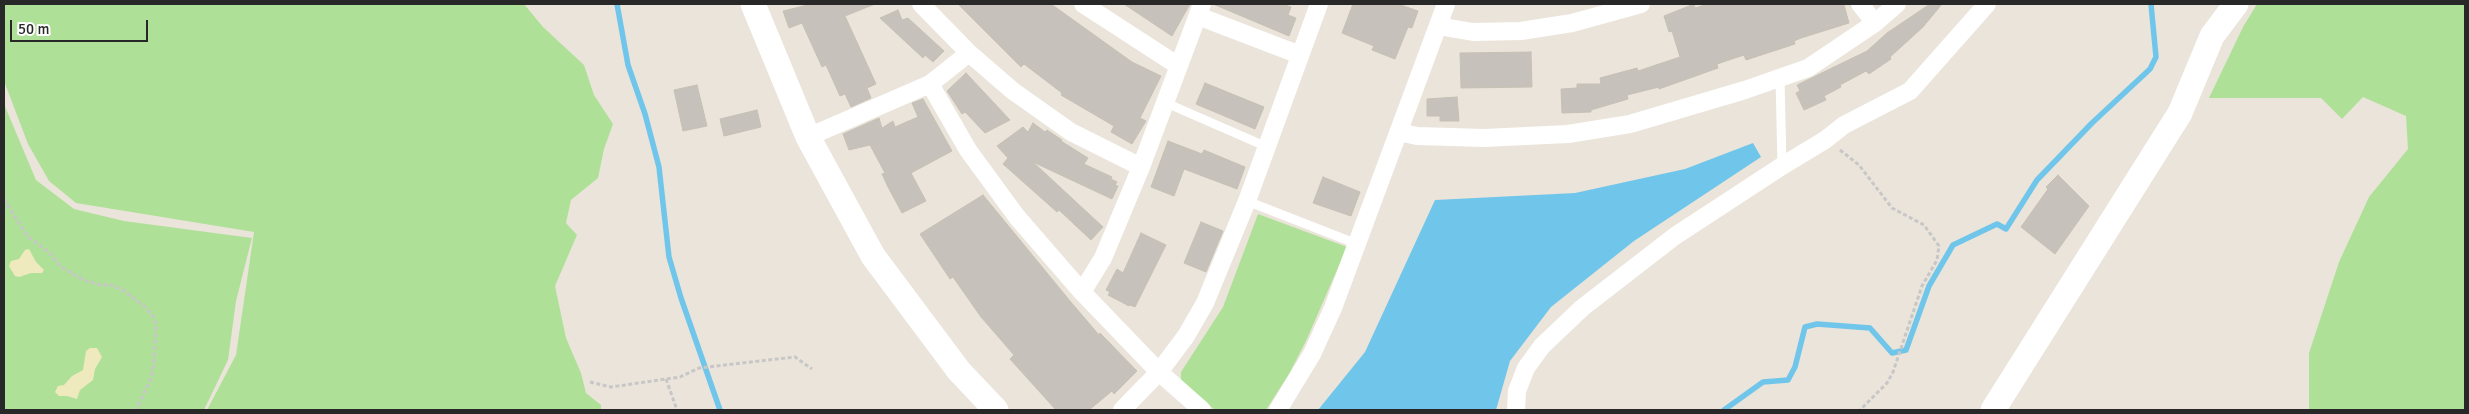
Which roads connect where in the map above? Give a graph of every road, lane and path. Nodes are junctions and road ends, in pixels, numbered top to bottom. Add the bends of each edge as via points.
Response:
1 (753, 4) edge
2 (922, 4) edge
3 (1083, 4) edge
4 (1320, 4) edge
5 (1446, 4) edge
6 (1641, 4) edge
7 (1860, 4) edge
8 (1897, 4) edge
9 (1988, 4) edge
10 (2236, 4) edge
11 (1200, 10) edge
12 (1876, 23) junction
13 (1438, 26) junction
14 (969, 53) junction
15 (1300, 55) junction
16 (1177, 65) junction
17 (1780, 78) junction
18 (930, 84) junction
19 (1164, 102) junction
20 (1399, 132) junction
21 (808, 137) junction
22 (1825, 140) junction
23 (1267, 147) junction
24 (1782, 166) junction
25 (1141, 167) junction
26 (4, 199) edge
27 (1247, 201) junction
28 (1357, 244) junction
29 (1082, 292) junction
30 (812, 369) dead end
31 (1159, 372) junction
32 (666, 378) junction
33 (590, 382) dead end
34 (136, 410) edge
35 (677, 410) edge
36 (996, 410) edge
37 (1122, 410) edge
38 (1202, 410) edge
39 (1278, 410) edge
40 (1516, 410) edge
41 (1860, 410) edge
42 (1993, 410) edge

1 - 21 street
2 - 14 street
3 - 16 street
4 - 15 street
5 - 13 street
6 - 13 street via 1572,23 1521,31 1473,32
7 - 12 street
8 - 12 street
9 - 22 street via 1910,91 1844,125
10 - 42 street via 2212,36 2180,113
11 - 15 street
11 - 16 street
12 - 17 street via 1808,68
13 - 20 street
14 - 18 street
14 - 25 street via 1013,91 1071,132
15 - 23 street
16 - 19 street
17 - 20 street via 1630,124 1568,134 1484,138 1416,136
17 - 24 lane
18 - 21 street
18 - 29 street via 968,150 1012,210
19 - 23 lane
19 - 25 street
20 - 28 street
21 - 36 street via 873,256 959,371
22 - 24 street
22 - 41 path via 1859,165 1892,208 1924,225 1939,246 1937,260 1922,286 1893,372 1887,383
23 - 27 street
24 - 40 street via 1675,236 1582,308 1542,346 1526,368 1517,391
25 - 29 street via 1103,258
26 - 34 path via 27,236 50,253 61,267 84,280 123,290 154,316 154,363 151,378
27 - 28 lane
27 - 31 street via 1205,302 1186,336
28 - 39 street via 1334,308 1312,354
29 - 31 street
30 - 32 path via 795,357 699,368 680,377
31 - 37 street
31 - 38 street
32 - 33 path via 611,388
32 - 35 path

